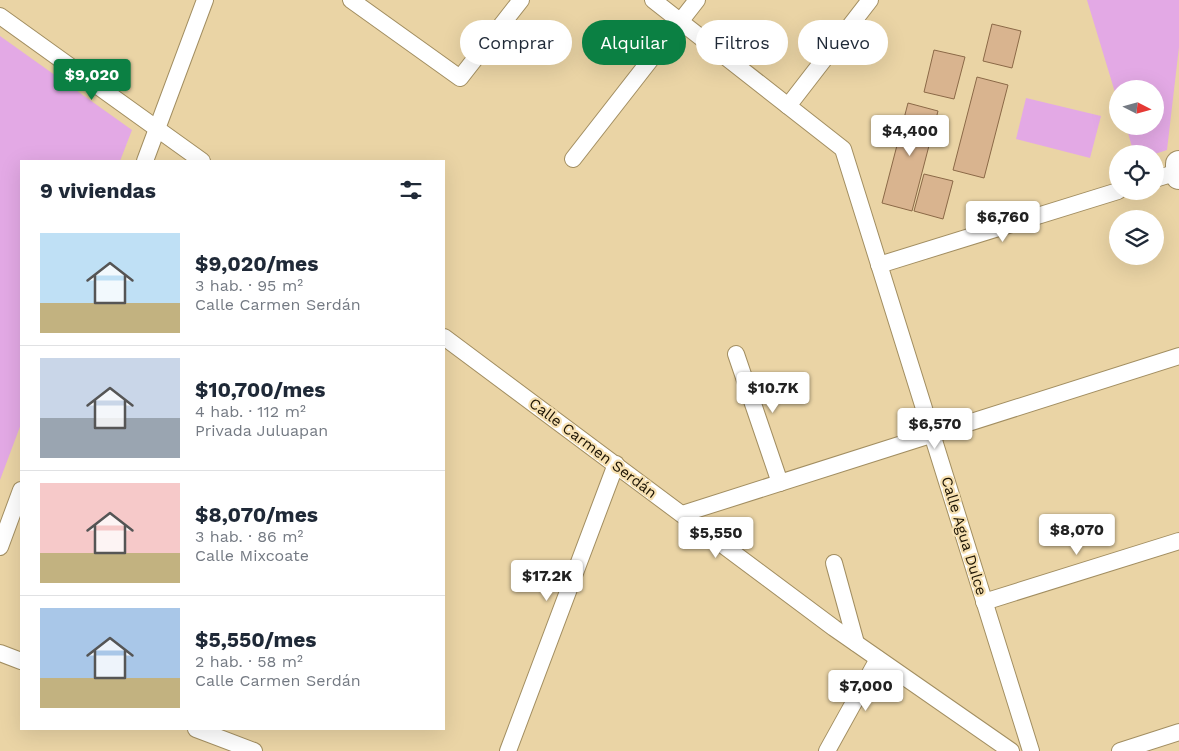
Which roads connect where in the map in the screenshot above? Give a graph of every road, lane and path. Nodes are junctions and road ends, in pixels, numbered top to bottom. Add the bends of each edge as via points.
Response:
1 (205, 0) edge
2 (351, 0) edge
3 (521, 0) edge
4 (653, 0) edge
5 (697, 0) edge
6 (870, 0) edge
7 (0, 16) edge
8 (678, 20) edge
9 (682, 20) edge
10 (686, 27) edge
11 (646, 65) edge
12 (788, 106) junction
13 (157, 128) junction
14 (573, 159) dead end
15 (145, 160) edge
16 (201, 160) edge
17 (1109, 194) edge
18 (879, 265) junction
19 (445, 338) edge
20 (736, 354) dead end
21 (1179, 356) edge
22 (932, 434) junction
23 (616, 464) junction
24 (780, 483) junction
25 (20, 493) edge
26 (682, 514) junction
27 (1179, 541) edge
28 (0, 546) edge
29 (834, 563) dead end
30 (984, 602) junction
31 (856, 643) junction
32 (0, 653) edge
33 (878, 659) junction
34 (20, 661) edge
35 (198, 730) edge
36 (1179, 732) edge
37 (221, 739) edge
38 (254, 751) edge
39 (508, 751) edge
40 (827, 751) edge
41 (1011, 751) edge
42 (1031, 751) edge
43 (1120, 751) edge

1 - 13 street
2 - 3 street via 460,78
4 - 8 street
5 - 9 street
6 - 12 street
7 - 13 street
10 - 12 street
11 - 14 street
12 - 18 street, Calle Agua Dulce via 843,149
13 - 15 street
13 - 16 street
17 - 18 street
18 - 22 street, Calle Agua Dulce
19 - 23 street, Calle Carmen Serdán
20 - 24 street
21 - 22 street
22 - 24 street
22 - 30 street, Calle Agua Dulce
23 - 26 street, Calle Carmen Serdán
23 - 39 street
24 - 26 street
25 - 28 street
26 - 31 street, Calle Carmen Serdán
27 - 30 street
29 - 31 street
30 - 42 street, Calle Agua Dulce
31 - 33 street, Calle Carmen Serdán
32 - 34 street
33 - 40 street
33 - 41 street, Calle Carmen Serdán
35 - 37 street
36 - 43 street
37 - 38 street

